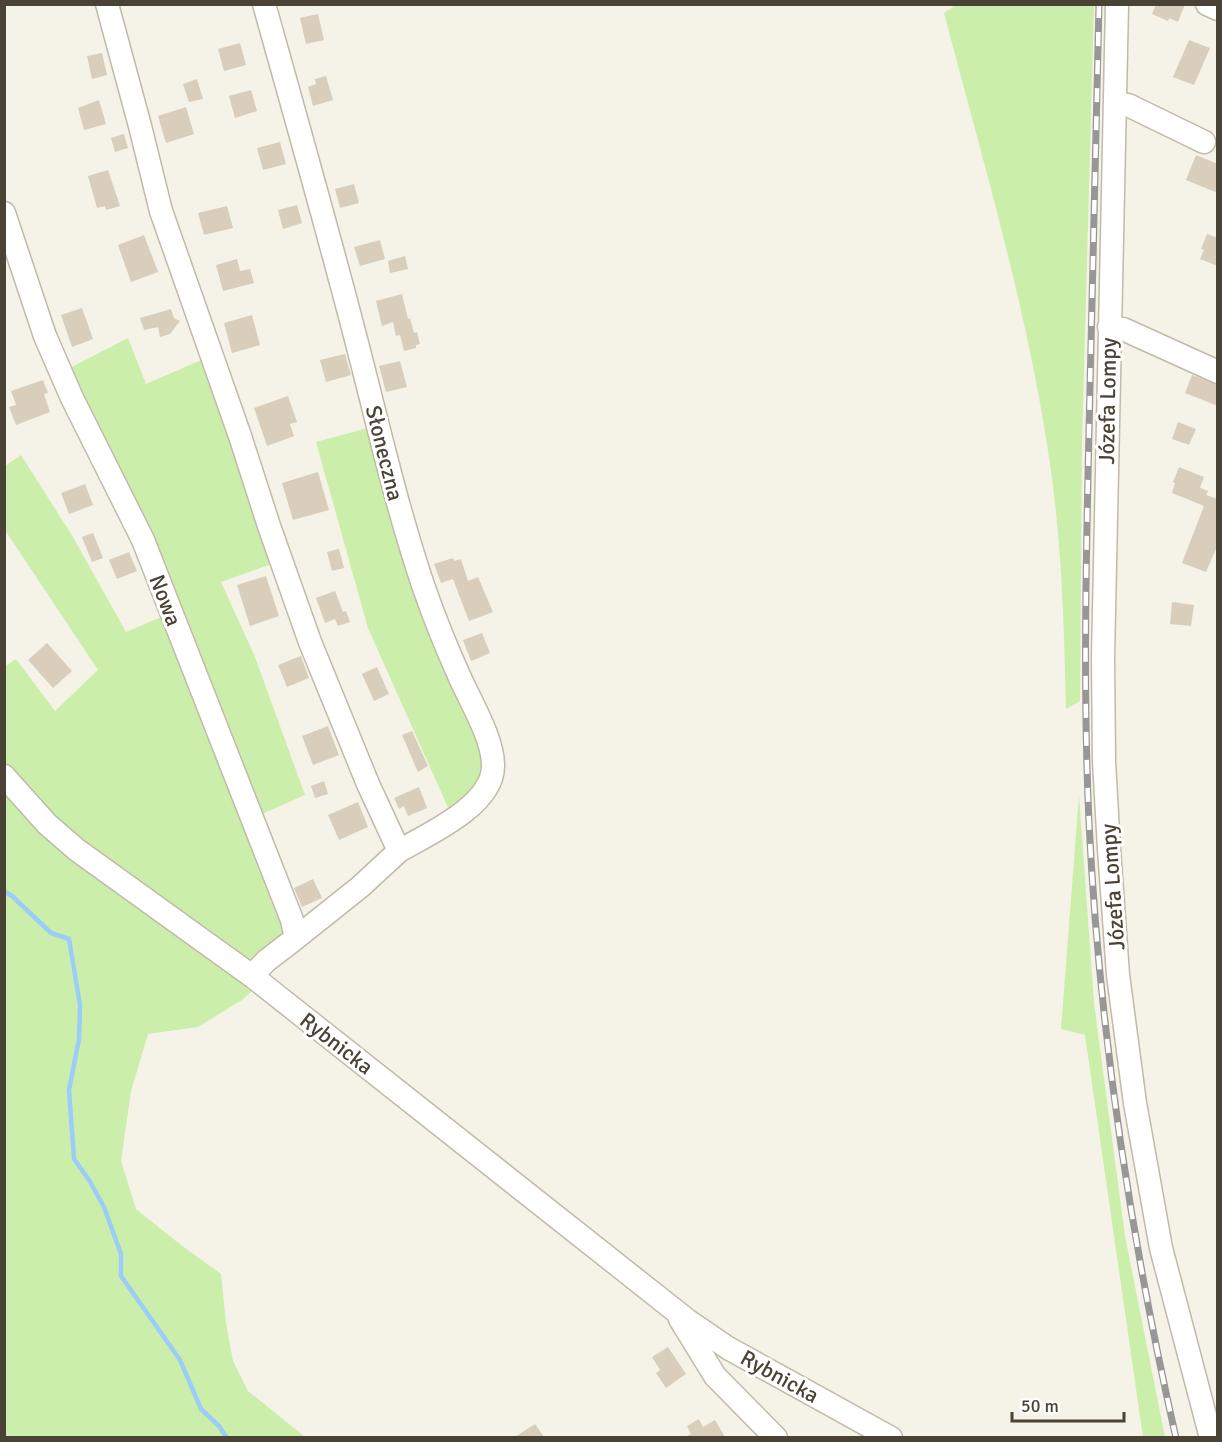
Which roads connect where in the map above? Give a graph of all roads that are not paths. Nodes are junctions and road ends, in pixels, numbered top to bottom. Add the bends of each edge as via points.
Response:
1 (107, 4) edge
2 (264, 4) edge
3 (1117, 4) edge
4 (1207, 4) edge
5 (1218, 9) edge
6 (1115, 103) junction
7 (1204, 142) dead end
8 (4, 213) edge
9 (1109, 327) junction
10 (1218, 372) edge
11 (4, 776) edge
12 (399, 851) junction
13 (296, 938) junction
14 (252, 976) junction
15 (673, 1308) junction
16 (776, 1437) edge
17 (891, 1437) edge
18 (1211, 1437) edge

1 - 12 street via 161,211 269,526 314,653
2 - 12 street, Słoneczna via 320,200 397,500 424,586 491,753 493,768 481,797
3 - 6 street, Józefa Lompy
4 - 5 street
6 - 7 street via 1128,105
6 - 9 street, Józefa Lompy
8 - 13 street, Nowa via 45,336 143,540
9 - 10 street, Józefa Lompy via 1123,329
9 - 18 street, Józefa Lompy via 1103,658 1106,794 1118,975 1135,1103 1161,1248
11 - 14 street, Rybnicka via 47,824 77,850
12 - 13 street, Słoneczna
13 - 14 street
14 - 15 street, Rybnicka
15 - 16 street, Rybnicka via 715,1376
15 - 17 street, Rybnicka via 728,1348

